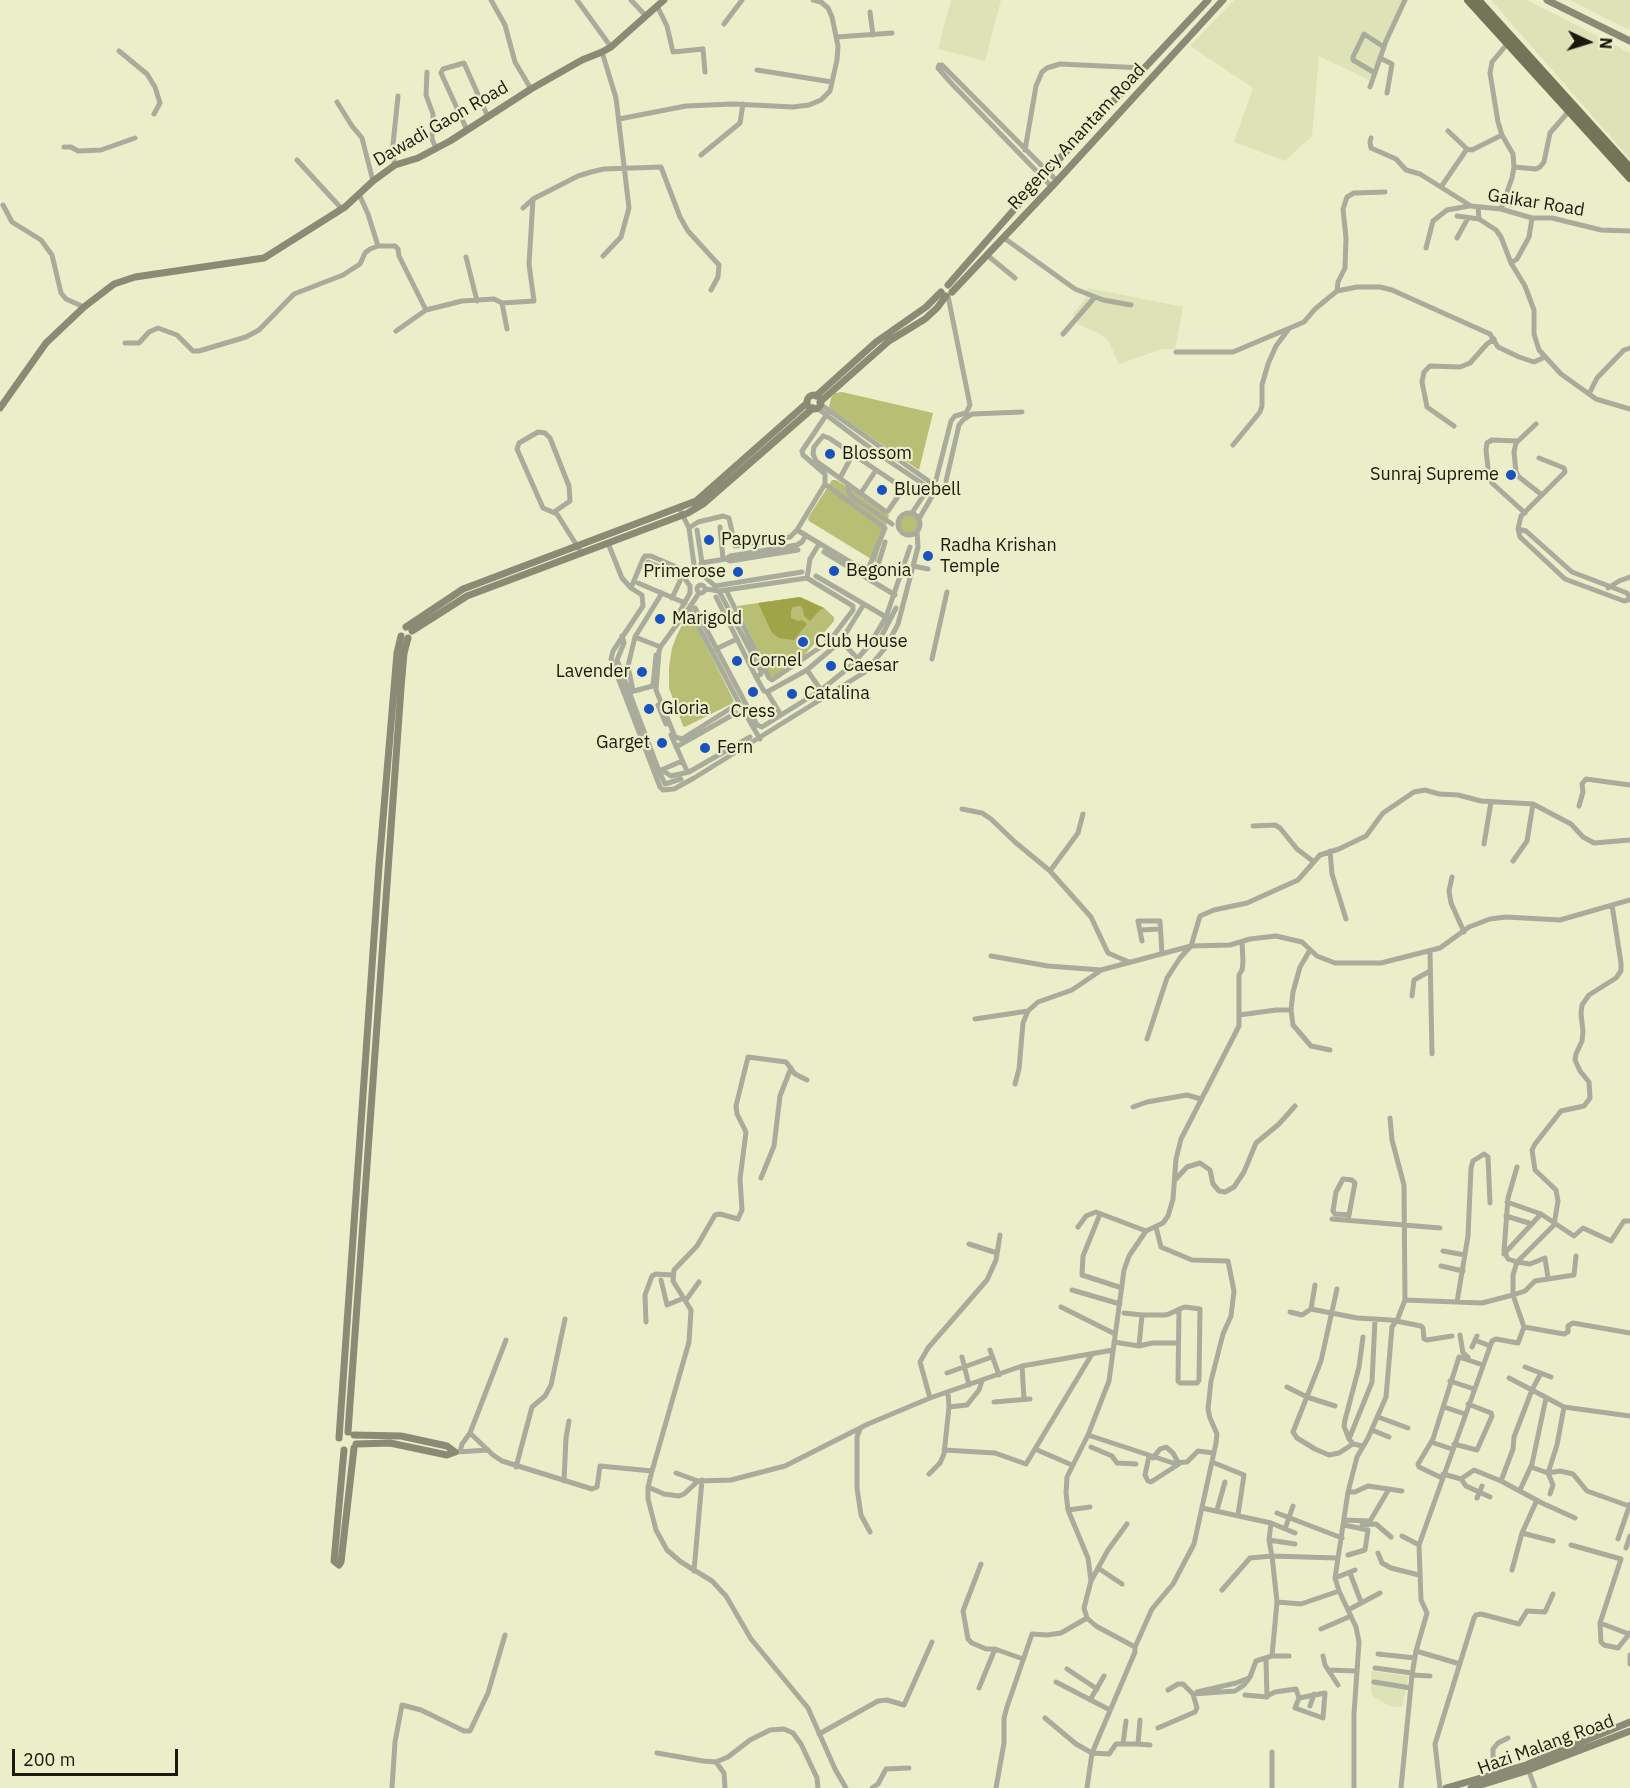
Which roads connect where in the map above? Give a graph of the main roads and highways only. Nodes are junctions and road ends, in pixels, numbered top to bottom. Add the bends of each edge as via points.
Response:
1 (1468, 0) edge
2 (1478, 0) edge
3 (1550, 84) junction
4 (1630, 168) edge
5 (1630, 178) edge

1 - 3 main road
2 - 3 main road
3 - 4 main road
3 - 5 main road via 1569,111

